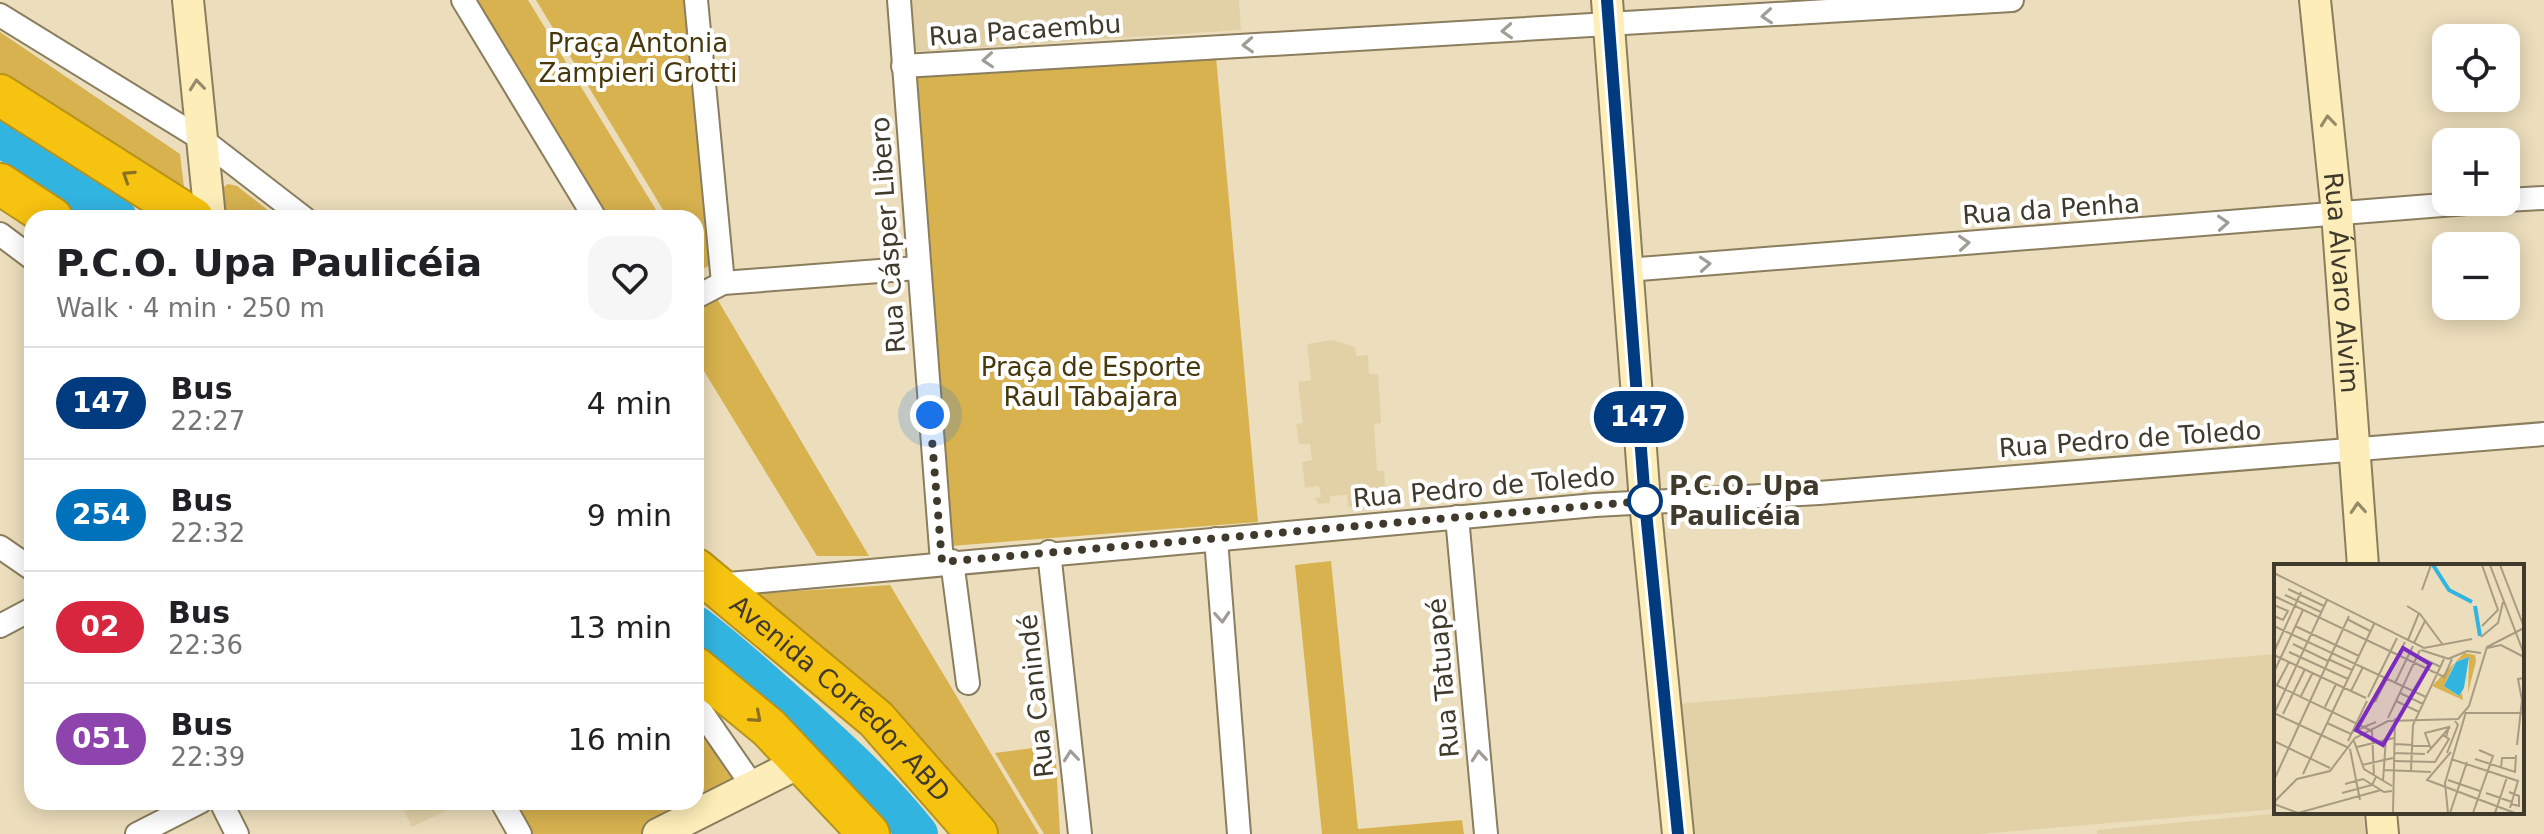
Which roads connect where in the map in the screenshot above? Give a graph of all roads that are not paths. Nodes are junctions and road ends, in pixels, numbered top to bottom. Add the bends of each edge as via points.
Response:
1 (188, 0) edge
2 (463, 0) edge
3 (696, 0) edge
4 (899, 0) edge
5 (2012, 0) edge
6 (2315, 0) edge
7 (1607, 13) edge
8 (0, 15) edge
9 (903, 66) junction
10 (0, 95) edge
11 (203, 140) junction
12 (0, 184) edge
13 (2544, 198) edge
14 (2520, 199) edge
15 (2432, 206) edge
16 (40, 210) edge
17 (180, 210) edge
18 (209, 210) edge
19 (294, 210) edge
20 (590, 210) edge
21 (2337, 213) junction
22 (0, 234) edge
23 (24, 252) edge
24 (918, 268) junction
25 (1627, 270) junction
26 (723, 283) junction
27 (704, 293) edge
28 (2544, 434) edge
29 (2354, 450) junction
30 (1645, 502) junction
31 (1457, 517) junction
32 (1216, 539) junction
33 (0, 547) edge
34 (1049, 552) junction
35 (947, 561) junction
36 (24, 564) edge
37 (2363, 564) edge
38 (706, 577) edge
39 (24, 613) edge
40 (0, 626) edge
41 (704, 675) edge
42 (968, 683) dead end
43 (704, 716) edge
44 (803, 761) junction
45 (752, 785) junction
46 (184, 810) edge
47 (225, 810) edge
48 (506, 810) edge
49 (2381, 814) edge
50 (137, 834) edge
51 (237, 834) edge
52 (520, 834) edge
53 (658, 834) edge
54 (869, 834) edge
55 (977, 834) edge
56 (1080, 834) edge
57 (1239, 834) edge
58 (1486, 834) edge
59 (1678, 834) edge
60 (2383, 834) edge

11 -> 1 street
2 - 20 street
3 - 26 street
4 - 9 street, Rua Cásper Libero
5 -> 7 street, Rua Pacaembu
21 -> 6 street, Rua Álvaro Alvim
7 -> 9 street, Rua Pacaembu
7 - 25 street
8 - 11 street
9 - 24 street, Rua Cásper Libero
17 -> 10 highway
11 - 18 street
11 - 19 street
12 - 16 highway
13 - 14 street
15 - 21 street, Rua da Penha
25 -> 21 street, Rua da Penha
21 - 29 street, Rua Álvaro Alvim
22 - 23 street
24 - 26 street
24 - 35 street, Rua Cásper Libero
25 - 30 street
26 - 27 street
28 - 29 street, Rua Pedro de Toledo
29 - 30 street, Rua Pedro de Toledo
37 -> 29 street, Rua Álvaro Alvim
30 - 31 street, Rua Pedro de Toledo
30 - 59 street
31 - 32 street, Rua Pedro de Toledo
58 -> 31 street, Rua Tatuapé
32 - 34 street, Rua Pedro de Toledo
32 -> 57 street
33 - 36 street
34 - 35 street, Rua Pedro de Toledo
56 -> 34 street, Rua Canindé
35 - 38 street, Rua Pedro de Toledo
35 - 42 street, Rua Cásper Libero
38 - 55 highway, Avenida Corredor ABD via 876,719
39 - 40 street
41 -> 44 highway
43 - 45 street
44 - 45 street
44 - 54 highway
45 - 53 street
46 - 50 street
47 - 51 street
48 - 52 street
49 - 60 street

